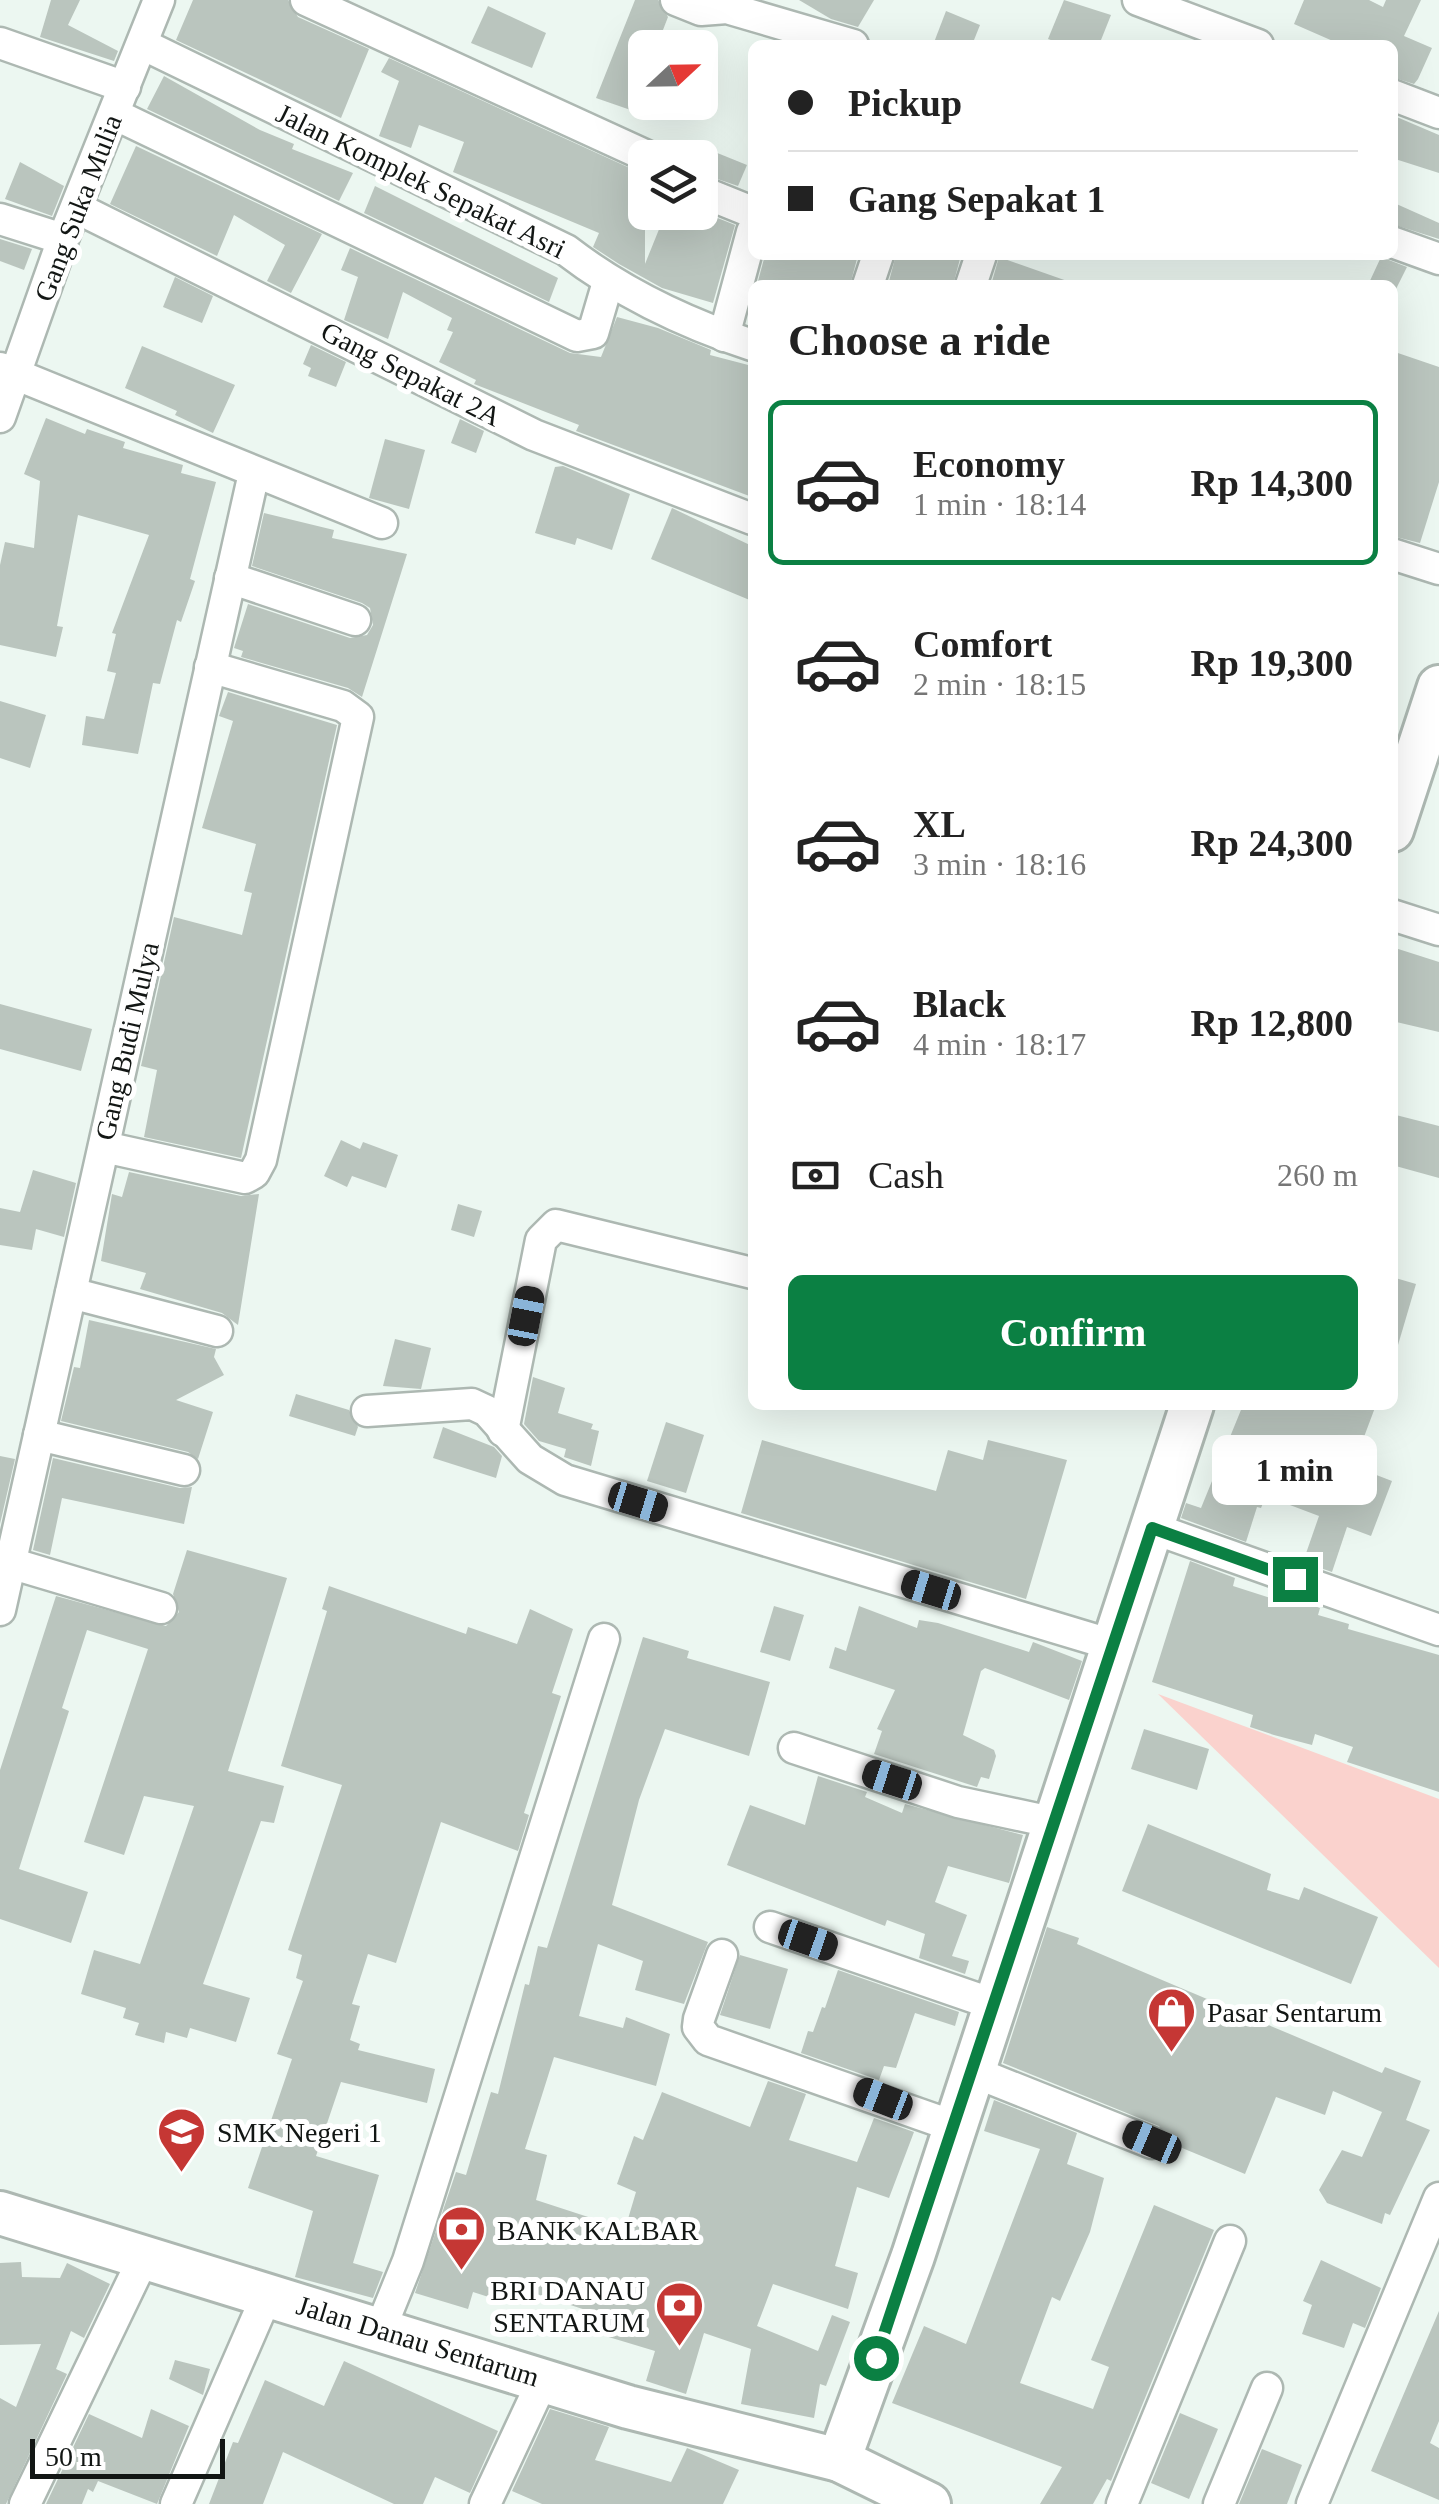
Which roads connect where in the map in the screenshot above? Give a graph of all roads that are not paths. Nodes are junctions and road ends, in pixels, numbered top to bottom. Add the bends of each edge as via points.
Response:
1 (159, 0) edge
2 (306, 0) edge
3 (676, 0) edge
4 (1138, 0) edge
5 (835, 40) edge
6 (1245, 40) edge
7 (0, 43) edge
8 (142, 44) junction
9 (1398, 98) edge
10 (119, 100) junction
11 (1439, 113) edge
12 (628, 148) edge
13 (718, 198) edge
14 (78, 209) junction
15 (748, 210) edge
16 (0, 219) edge
17 (63, 239) junction
18 (1398, 244) edge
19 (1439, 258) edge
20 (748, 260) edge
21 (608, 282) junction
22 (738, 340) edge
23 (8, 371) edge
24 (0, 417) edge
25 (254, 473) junction
26 (748, 517) edge
27 (382, 523) dead end
28 (1398, 556) edge
29 (1439, 569) edge
30 (230, 578) junction
31 (355, 620) dead end
32 (210, 668) junction
33 (1439, 687) edge
34 (1403, 771) edge
35 (1398, 798) edge
36 (1398, 917) edge
37 (1439, 930) edge
38 (104, 1147) junction
39 (748, 1272) edge
40 (71, 1293) junction
41 (216, 1331) dead end
42 (1190, 1410) edge
43 (367, 1411) dead end
44 (503, 1430) junction
45 (39, 1436) junction
46 (184, 1470) dead end
47 (1152, 1528) junction
48 (10, 1564) junction
49 (161, 1608) dead end
50 (0, 1610) edge
51 (1439, 1630) edge
52 (604, 1640) dead end
53 (1114, 1645) junction
54 (794, 1748) dead end
55 (1056, 1823) junction
56 (770, 1926) dead end
57 (722, 1955) dead end
58 (996, 2005) junction
59 (974, 2072) junction
60 (956, 2127) junction
61 (1152, 2142) dead end
62 (1439, 2198) edge
63 (0, 2213) edge
64 (1230, 2240) dead end
65 (145, 2255) junction
66 (267, 2294) junction
67 (380, 2330) junction
68 (543, 2380) junction
69 (1267, 2388) dead end
70 (838, 2460) junction
71 (880, 2494) edge
72 (24, 2504) edge
73 (176, 2504) edge
74 (485, 2504) edge
75 (930, 2504) edge
76 (1122, 2504) edge
77 (1219, 2504) edge
78 (1312, 2504) edge

1 - 8 street, Gang Suka Mulia
2 - 12 street
3 - 5 street
4 - 6 street
7 - 10 street
8 - 10 street, Gang Suka Mulia
8 - 21 street, Jalan Komplek Sepakat Asri via 566,250
9 - 11 street
10 - 14 street, Gang Suka Mulia
10 - 21 street via 576,336 593,333
13 - 15 street
14 - 17 street, Gang Suka Mulia
14 - 26 street, Gang Sepakat 2A via 534,435
16 - 17 street
17 - 23 street, Gang Suka Mulia
18 - 19 street
20 - 22 street
21 - 22 street, Jalan Komplek Sepakat Asri
23 - 24 street, Gang Suka Mulia
23 - 25 street
25 - 27 street
25 - 30 street, Gang Budi Mulya
28 - 29 street
30 - 31 street
30 - 32 street, Gang Budi Mulya
32 - 38 street, Gang Budi Mulya
32 - 38 street via 343,706 358,717 261,1160 245,1178
33 - 34 street
34 - 35 street
36 - 37 street
38 - 40 street, Gang Budi Mulya
39 - 44 street via 598,1233 556,1225 547,1230
40 - 41 street
40 - 45 street, Gang Budi Mulya
42 - 47 street
43 - 44 street via 472,1404
44 - 53 street via 530,1459 565,1480
45 - 46 street
45 - 48 street, Gang Budi Mulya
47 - 51 street
47 - 53 street
48 - 49 street
48 - 50 street, Gang Budi Mulya
52 - 67 street via 408,2261
53 - 55 street
54 - 55 street via 958,1802
55 - 58 street
56 - 58 street
57 - 60 street via 699,2019 708,2040
58 - 59 street
59 - 60 street
59 - 61 street
60 - 70 street
62 - 78 street
63 - 65 street, Jalan Danau Sentarum
64 - 76 street
65 - 66 street, Jalan Danau Sentarum
65 - 72 street
66 - 67 street, Jalan Danau Sentarum
66 - 73 street
67 - 68 street, Jalan Danau Sentarum
68 - 70 street, Jalan Danau Sentarum
68 - 74 street
69 - 77 street
70 - 71 street, Jalan Danau Sentarum
71 - 75 street, Jalan Danau Sentarum

